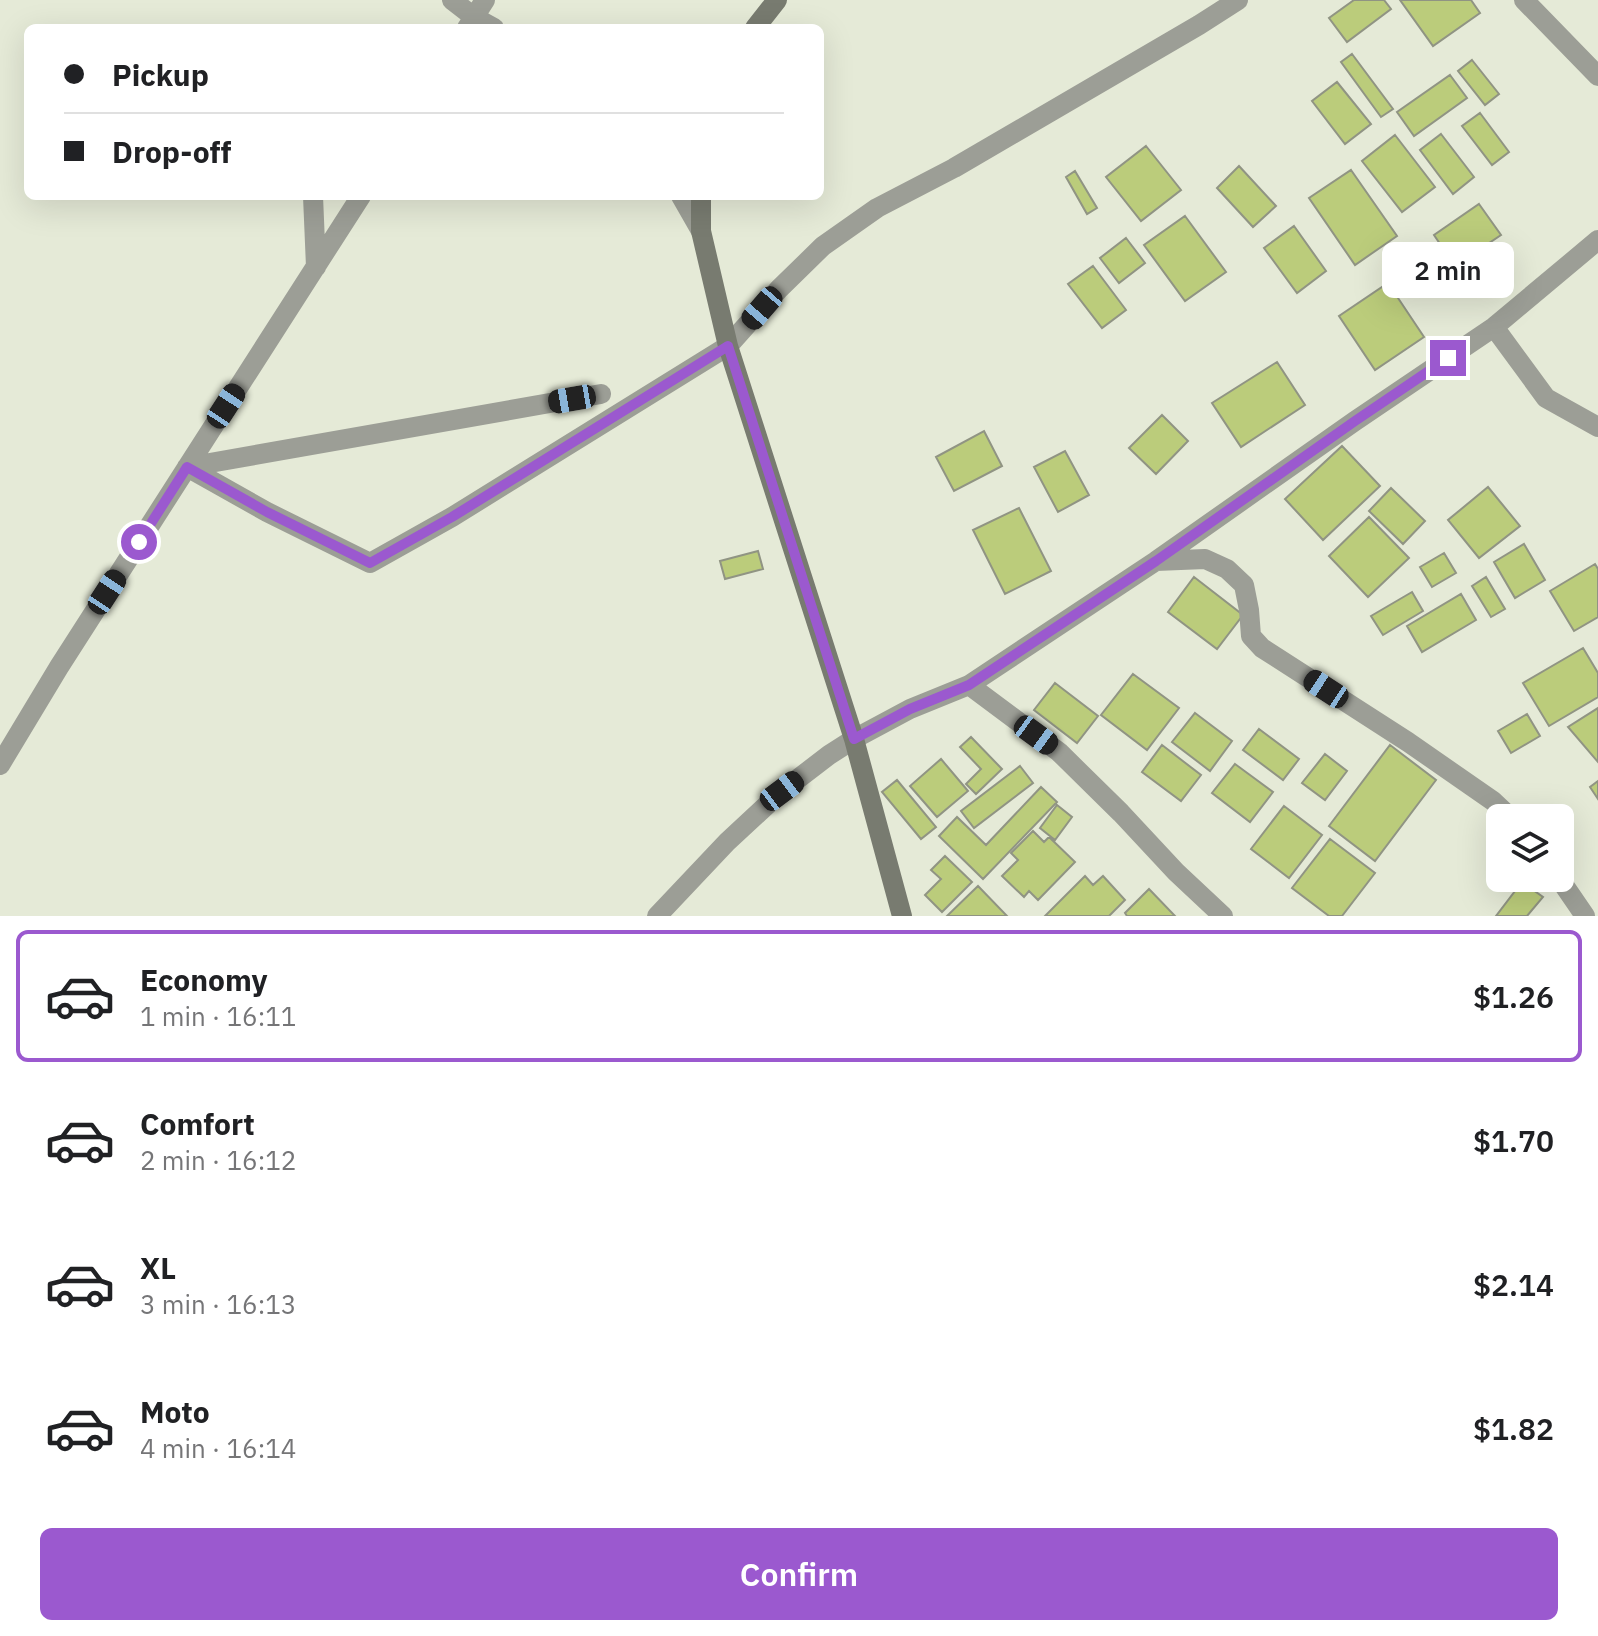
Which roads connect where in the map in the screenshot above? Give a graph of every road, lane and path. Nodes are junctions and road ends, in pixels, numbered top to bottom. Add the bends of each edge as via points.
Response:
1 (452, 0) edge
2 (777, 0) edge
3 (1238, 0) edge
4 (1524, 0) edge
5 (476, 15) edge
6 (758, 24) edge
7 (1598, 76) edge
8 (313, 200) edge
9 (358, 200) edge
10 (683, 200) edge
11 (701, 200) edge
12 (701, 231) junction
13 (1598, 240) edge
14 (316, 267) junction
15 (1494, 327) junction
16 (728, 346) junction
17 (601, 394) dead end
18 (1598, 427) edge
19 (187, 467) junction
20 (1156, 561) junction
21 (969, 685) junction
22 (854, 739) junction
23 (0, 765) edge
24 (1496, 804) edge
25 (1569, 892) edge
26 (657, 916) edge
27 (902, 916) edge
28 (1223, 916) edge
29 (1585, 916) edge

1 - 5 street
2 - 6 street
3 - 16 street via 877,208 823,246
4 - 7 street
8 - 14 street
9 - 14 street
10 - 12 street
11 - 12 street
12 - 16 street
13 - 15 street
14 - 19 street
15 - 18 street via 1546,398
15 - 20 street
16 - 19 street via 370,563
16 - 22 street
17 - 19 street
19 - 23 street
20 - 21 street
20 - 24 street via 1205,559 1227,569 1244,585 1251,636 1262,648
21 - 22 street
21 - 28 street via 1059,752
22 - 26 street via 782,791
22 - 27 street
25 - 29 street

